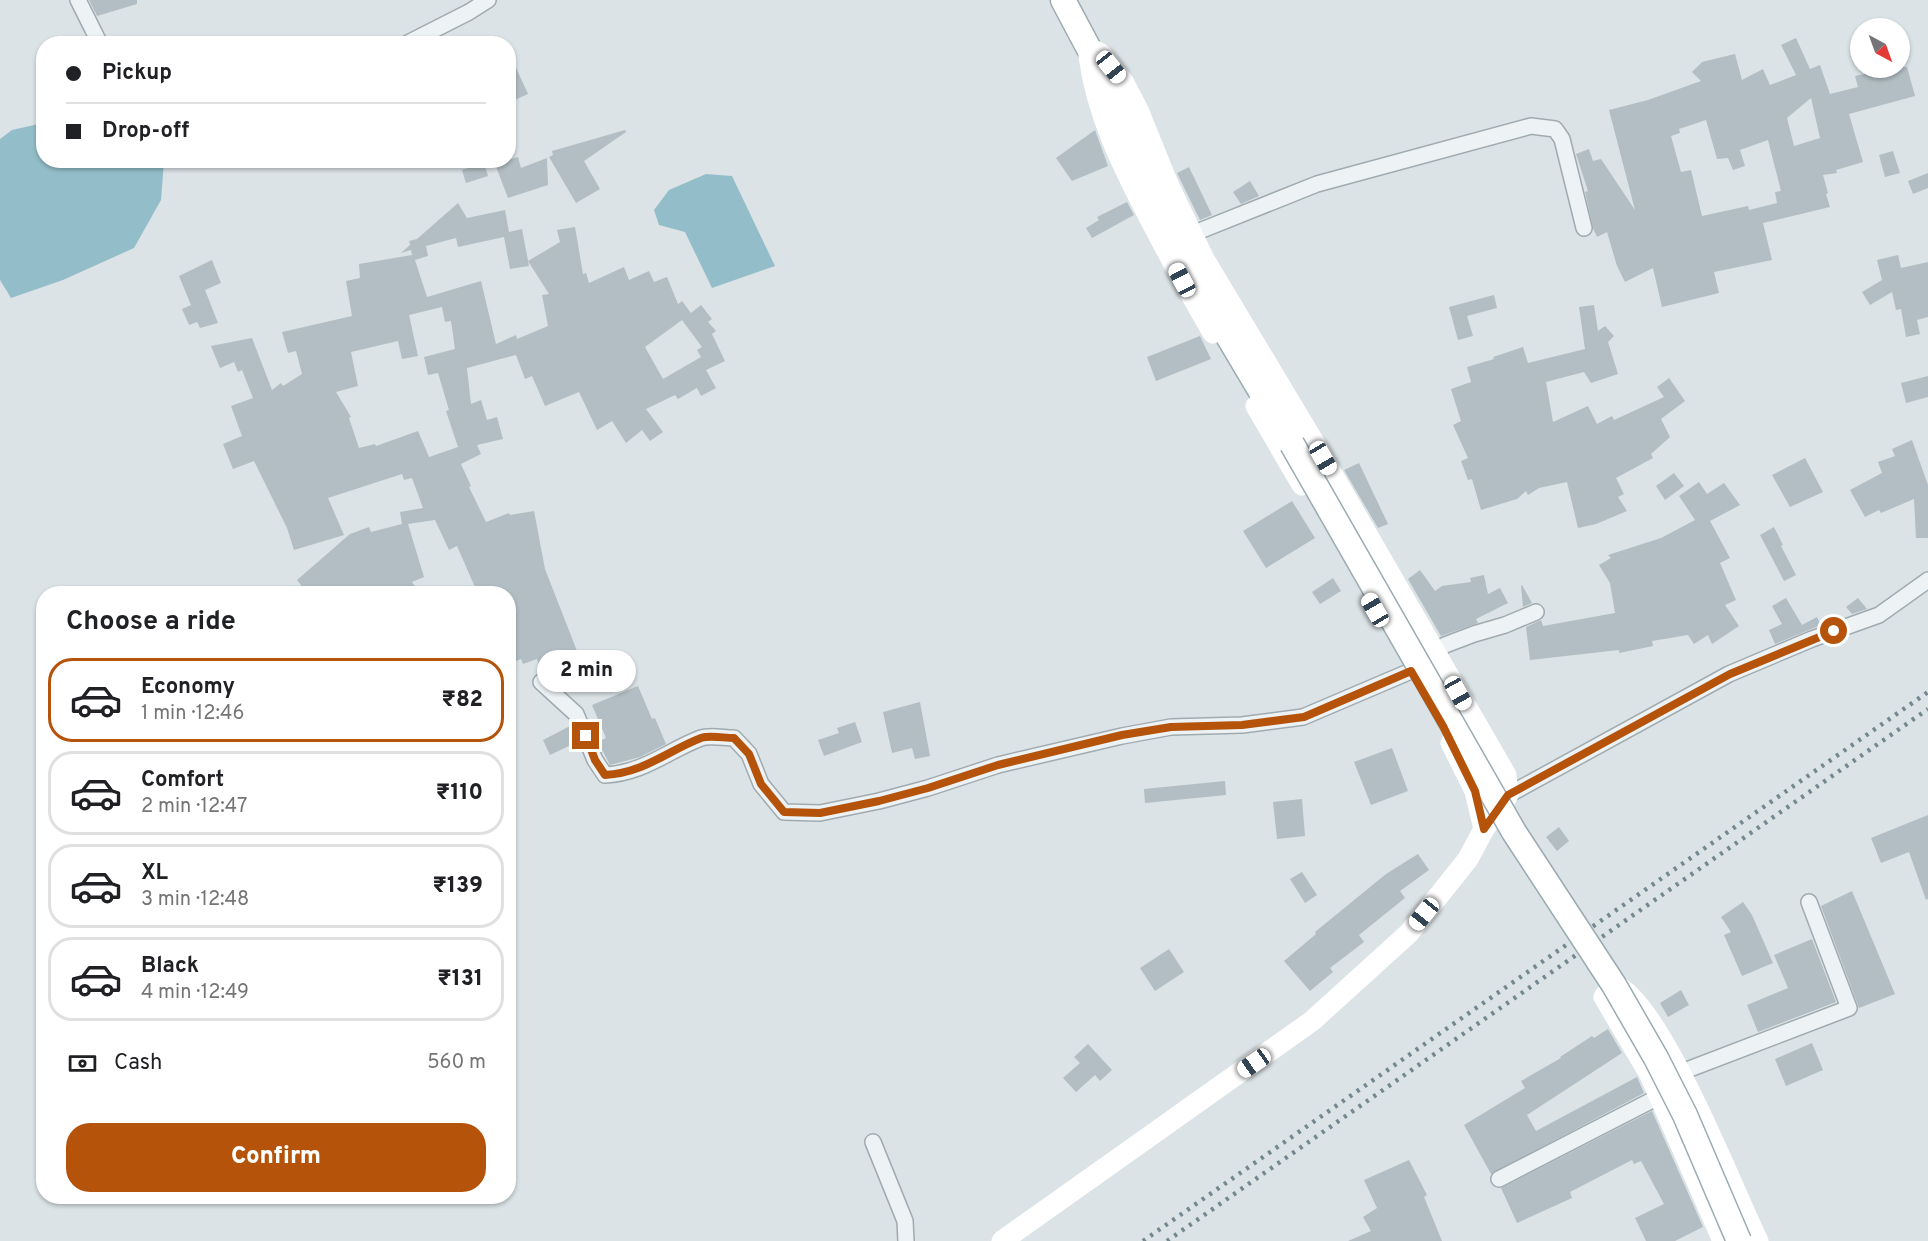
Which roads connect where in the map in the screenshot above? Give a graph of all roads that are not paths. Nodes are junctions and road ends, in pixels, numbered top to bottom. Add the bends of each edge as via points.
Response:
1 (78, 0) edge
2 (488, 0) edge
3 (1063, 0) edge
4 (96, 36) edge
5 (422, 36) edge
6 (1088, 48) junction
7 (1584, 228) dead end
8 (1192, 234) junction
9 (1928, 580) edge
10 (1536, 612) dead end
11 (1435, 653) junction
12 (1411, 671) junction
13 (541, 682) dead end
14 (1508, 795) junction
15 (1484, 829) junction
16 (1809, 902) dead end
17 (1682, 1078) junction
18 (1659, 1097) junction
19 (873, 1142) dead end
20 (1499, 1179) dead end
21 (906, 1241) edge
22 (1002, 1241) edge
23 (1723, 1241) edge
24 (1739, 1241) edge
25 (1758, 1241) edge

1 - 4 street
2 - 5 street
3 - 6 main road
6 - 8 main road via 1101,54 1124,83
6 - 12 main road via 1101,113 1144,207 1182,280
6 - 24 main road, bridge via 1170,228 1216,316 1514,832 1614,985 1656,1058
7 - 8 street via 1562,139 1555,129 1531,126 1317,184
8 - 11 main road
9 - 14 street via 1879,615 1730,674
10 - 11 street via 1445,645
11 - 12 street
11 - 14 main road via 1506,775
12 - 13 street via 1304,717 1242,725 1171,727 1122,735 820,813 784,812 761,784 749,754 734,738 703,737 654,763 623,774 605,775 576,714
12 - 15 main road via 1475,791
14 - 15 main road
15 - 22 main road via 1468,859 1409,933 1312,1022
16 - 17 street via 1849,1008
17 - 18 street
17 - 18 main road via 1641,1007 1624,989 1617,986 1609,990 1604,997
17 - 25 main road
18 - 20 street
18 - 23 main road
19 - 21 street via 905,1221

